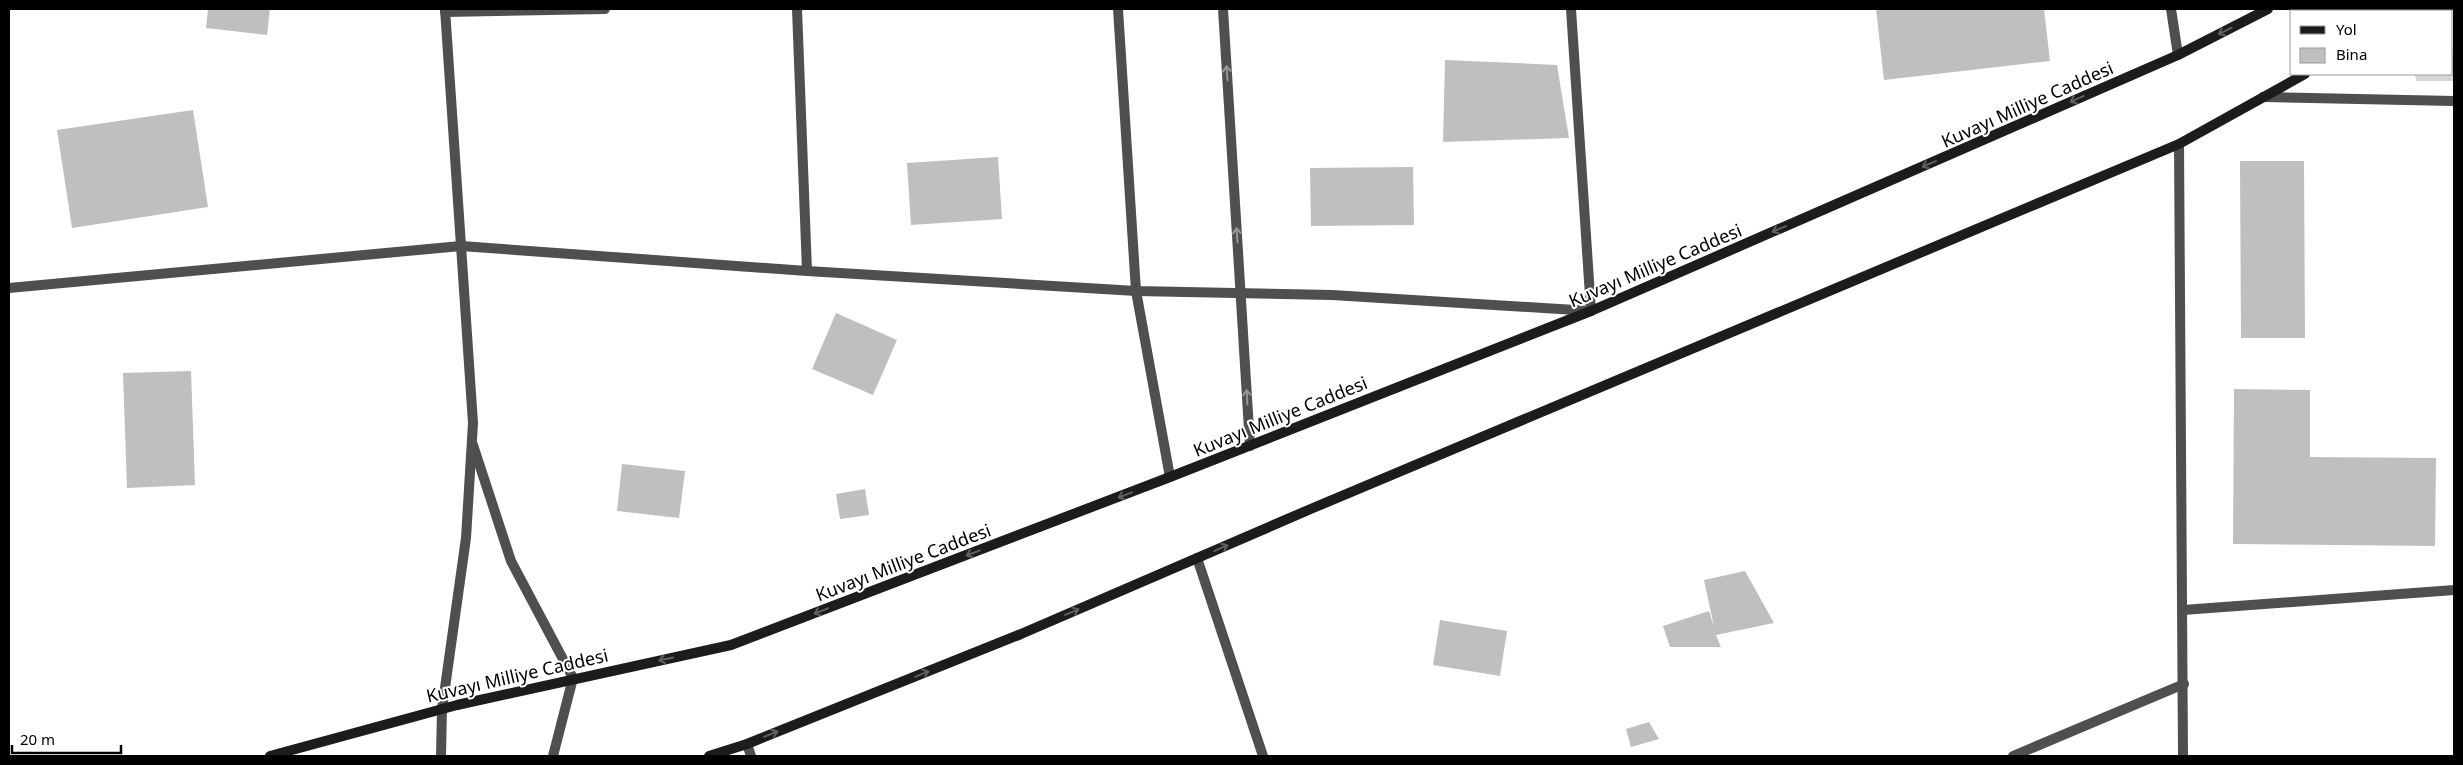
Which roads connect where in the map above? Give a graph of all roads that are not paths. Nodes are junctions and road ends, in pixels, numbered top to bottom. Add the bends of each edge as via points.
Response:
1 (605, 9) edge
2 (796, 9) edge
3 (1118, 9) edge
4 (1223, 9) edge
5 (1571, 9) edge
6 (2171, 9) edge
7 (2268, 9) edge
8 (445, 10) edge
9 (2178, 55) junction
10 (2303, 75) edge
11 (2263, 97) junction
12 (2454, 101) edge
13 (2179, 144) junction
14 (461, 246) junction
15 (807, 271) junction
16 (9, 288) edge
17 (1136, 291) junction
18 (1241, 293) junction
19 (1591, 311) junction
20 (472, 439) junction
21 (1250, 446) junction
22 (1170, 477) junction
23 (1197, 558) junction
24 (2454, 590) edge
25 (2183, 610) junction
26 (574, 678) junction
27 (2184, 684) junction
28 (442, 709) junction
29 (747, 744) junction
30 (270, 756) edge
31 (441, 756) edge
32 (553, 756) edge
33 (708, 756) edge
34 (751, 756) edge
35 (1262, 756) edge
36 (2013, 756) edge
37 (2183, 756) edge

1 - 8 street
2 - 15 street
3 - 17 street
18 -> 4 street
5 - 19 street
6 - 9 street
7 -> 9 main road, Kuvayı Milliye Caddesi
8 - 14 street
9 -> 19 main road, Kuvayı Milliye Caddesi
10 - 11 main road
11 - 12 street
11 - 13 main road
23 -> 13 main road
13 - 25 street
14 - 15 street
14 - 16 street
14 - 20 street
15 - 17 street
17 - 18 street
17 - 22 street
18 - 19 street via 1332,295
21 -> 18 street
19 - 21 main road, Kuvayı Milliye Caddesi
20 - 26 street via 511,561
20 - 28 street via 466,538
21 - 22 main road, Kuvayı Milliye Caddesi
22 -> 26 main road, Kuvayı Milliye Caddesi via 731,645
29 -> 23 main road via 1021,634
23 - 35 street
24 - 25 street
25 - 27 street
26 - 28 main road, Kuvayı Milliye Caddesi
26 - 32 street
27 - 36 street
27 - 37 street
28 - 30 main road, Kuvayı Milliye Caddesi
28 - 31 street
29 - 33 main road
29 - 34 street

